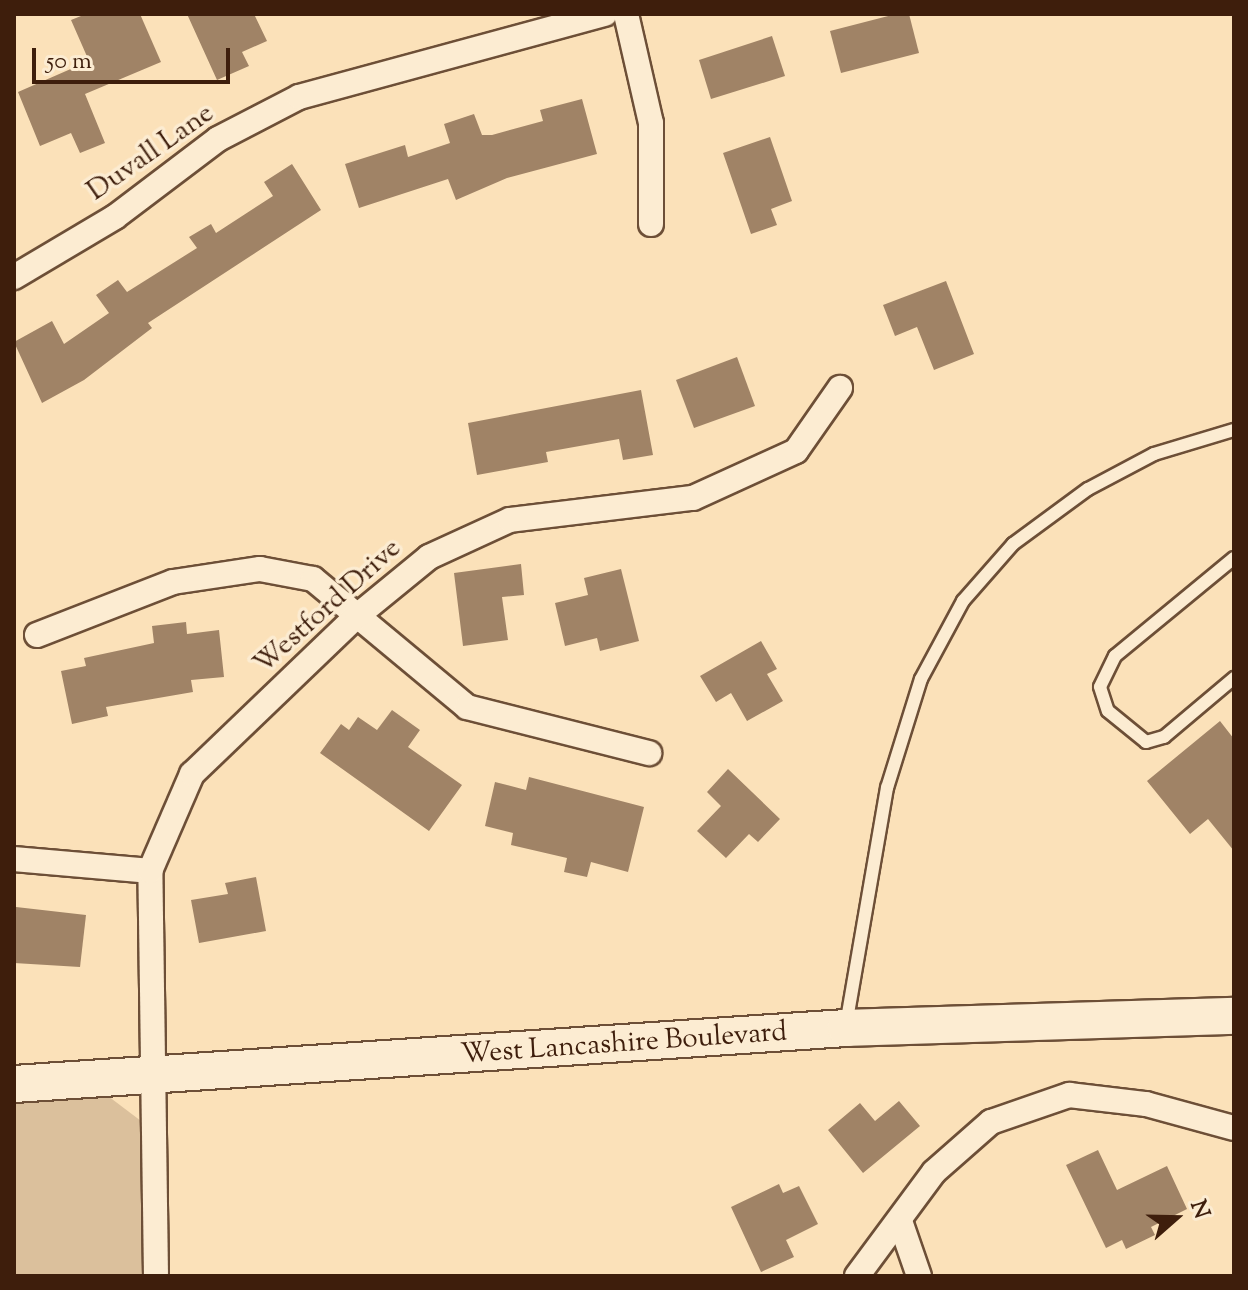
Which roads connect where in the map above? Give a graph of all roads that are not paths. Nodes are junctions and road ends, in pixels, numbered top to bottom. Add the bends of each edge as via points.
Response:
1 (605, 14) edge
2 (626, 14) edge
3 (651, 224) dead end
4 (14, 277) edge
5 (840, 388) dead end
6 (1234, 430) edge
7 (1234, 558) edge
8 (357, 616) junction
9 (37, 635) dead end
10 (1234, 678) edge
11 (649, 753) dead end
12 (14, 859) edge
13 (150, 871) junction
14 (1234, 1016) edge
15 (846, 1028) junction
16 (151, 1076) junction
17 (14, 1084) edge
18 (1234, 1128) edge
19 (900, 1221) junction
20 (156, 1276) edge
21 (857, 1276) edge
22 (919, 1276) edge

1 - 4 street, Duvall Lane via 299,97 218,139 115,217
2 - 3 street via 651,123
5 - 8 street, Westford Drive via 796,451 693,498 510,520 429,557
6 - 15 lane via 1154,454 1088,489 1013,544 963,601 921,679 887,788
7 - 10 lane via 1115,656 1100,687 1117,722 1146,742 1164,737
8 - 9 street via 313,579 260,569 173,582
8 - 11 street via 467,707
8 - 13 street, Westford Drive via 192,774
12 - 13 street
13 - 16 street, Westford Drive
14 - 15 main road, West Lancashire Boulevard
15 - 16 main road, West Lancashire Boulevard
16 - 17 main road, West Lancashire Boulevard
16 - 20 street, Westford Drive
18 - 19 street via 1146,1104 1069,1095 991,1122 934,1172
19 - 21 street
19 - 22 street

